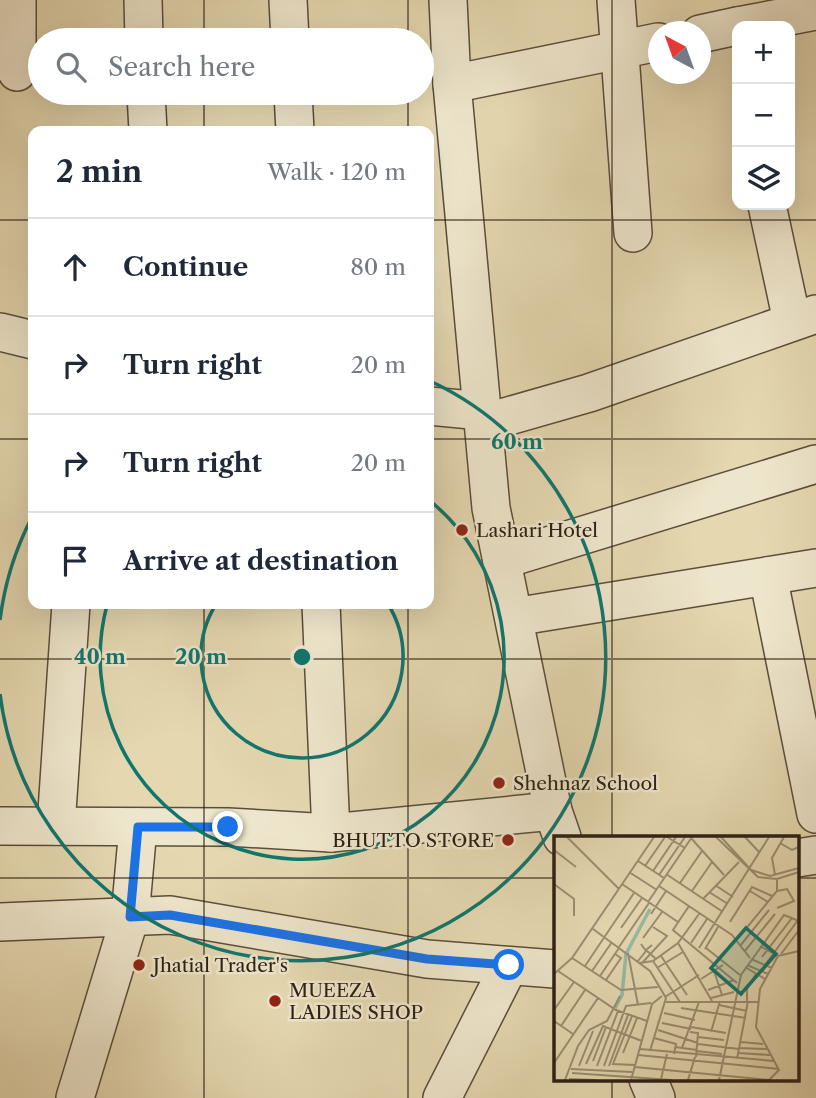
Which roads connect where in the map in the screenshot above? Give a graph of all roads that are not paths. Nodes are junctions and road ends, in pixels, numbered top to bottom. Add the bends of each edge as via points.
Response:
1 (17, 0) edge
2 (143, 0) edge
3 (288, 0) edge
4 (448, 0) edge
5 (616, 0) edge
6 (816, 11) edge
7 (746, 21) edge
8 (732, 25) edge
9 (144, 28) edge
10 (289, 28) edge
11 (711, 31) edge
12 (648, 44) edge
13 (618, 51) junction
14 (17, 72) dead end
15 (452, 84) junction
16 (147, 105) edge
17 (294, 105) edge
18 (148, 126) edge
19 (295, 126) edge
20 (769, 210) edge
21 (632, 233) dead end
22 (804, 317) edge
23 (0, 332) edge
24 (28, 339) edge
25 (434, 407) edge
26 (483, 417) junction
27 (816, 464) edge
28 (502, 560) junction
29 (816, 568) edge
30 (768, 576) junction
31 (71, 609) edge
32 (321, 609) edge
33 (514, 617) junction
34 (809, 742) edge
35 (816, 814) edge
36 (558, 824) edge
37 (0, 826) edge
38 (56, 826) junction
39 (138, 827) junction
40 (331, 833) junction
41 (816, 855) edge
42 (798, 858) edge
43 (130, 917) junction
44 (0, 922) edge
45 (509, 965) junction
46 (554, 970) edge
47 (648, 1080) edge
48 (75, 1098) edge
49 (442, 1098) edge
50 (656, 1098) edge

1 - 14 street
2 - 9 street
3 - 10 street
4 - 15 street
5 - 13 street
6 - 7 street
8 - 11 street
12 - 13 street
13 - 15 street
13 - 21 street
15 - 26 street
16 - 18 street
17 - 19 street
20 - 22 street
22 - 26 street via 589,393
23 - 24 street
25 - 26 street
26 - 28 street via 491,508
27 - 28 street
28 - 33 street
29 - 30 street
30 - 33 street
30 - 34 street
31 - 38 street
32 - 40 street
33 - 36 street
34 - 35 street
36 - 40 street
37 - 38 street
38 - 39 street
39 - 40 street
39 - 43 street
41 - 42 street
43 - 44 street
43 - 45 street via 170,915 427,959
43 - 48 street
45 - 46 street
45 - 49 street
47 - 50 street

